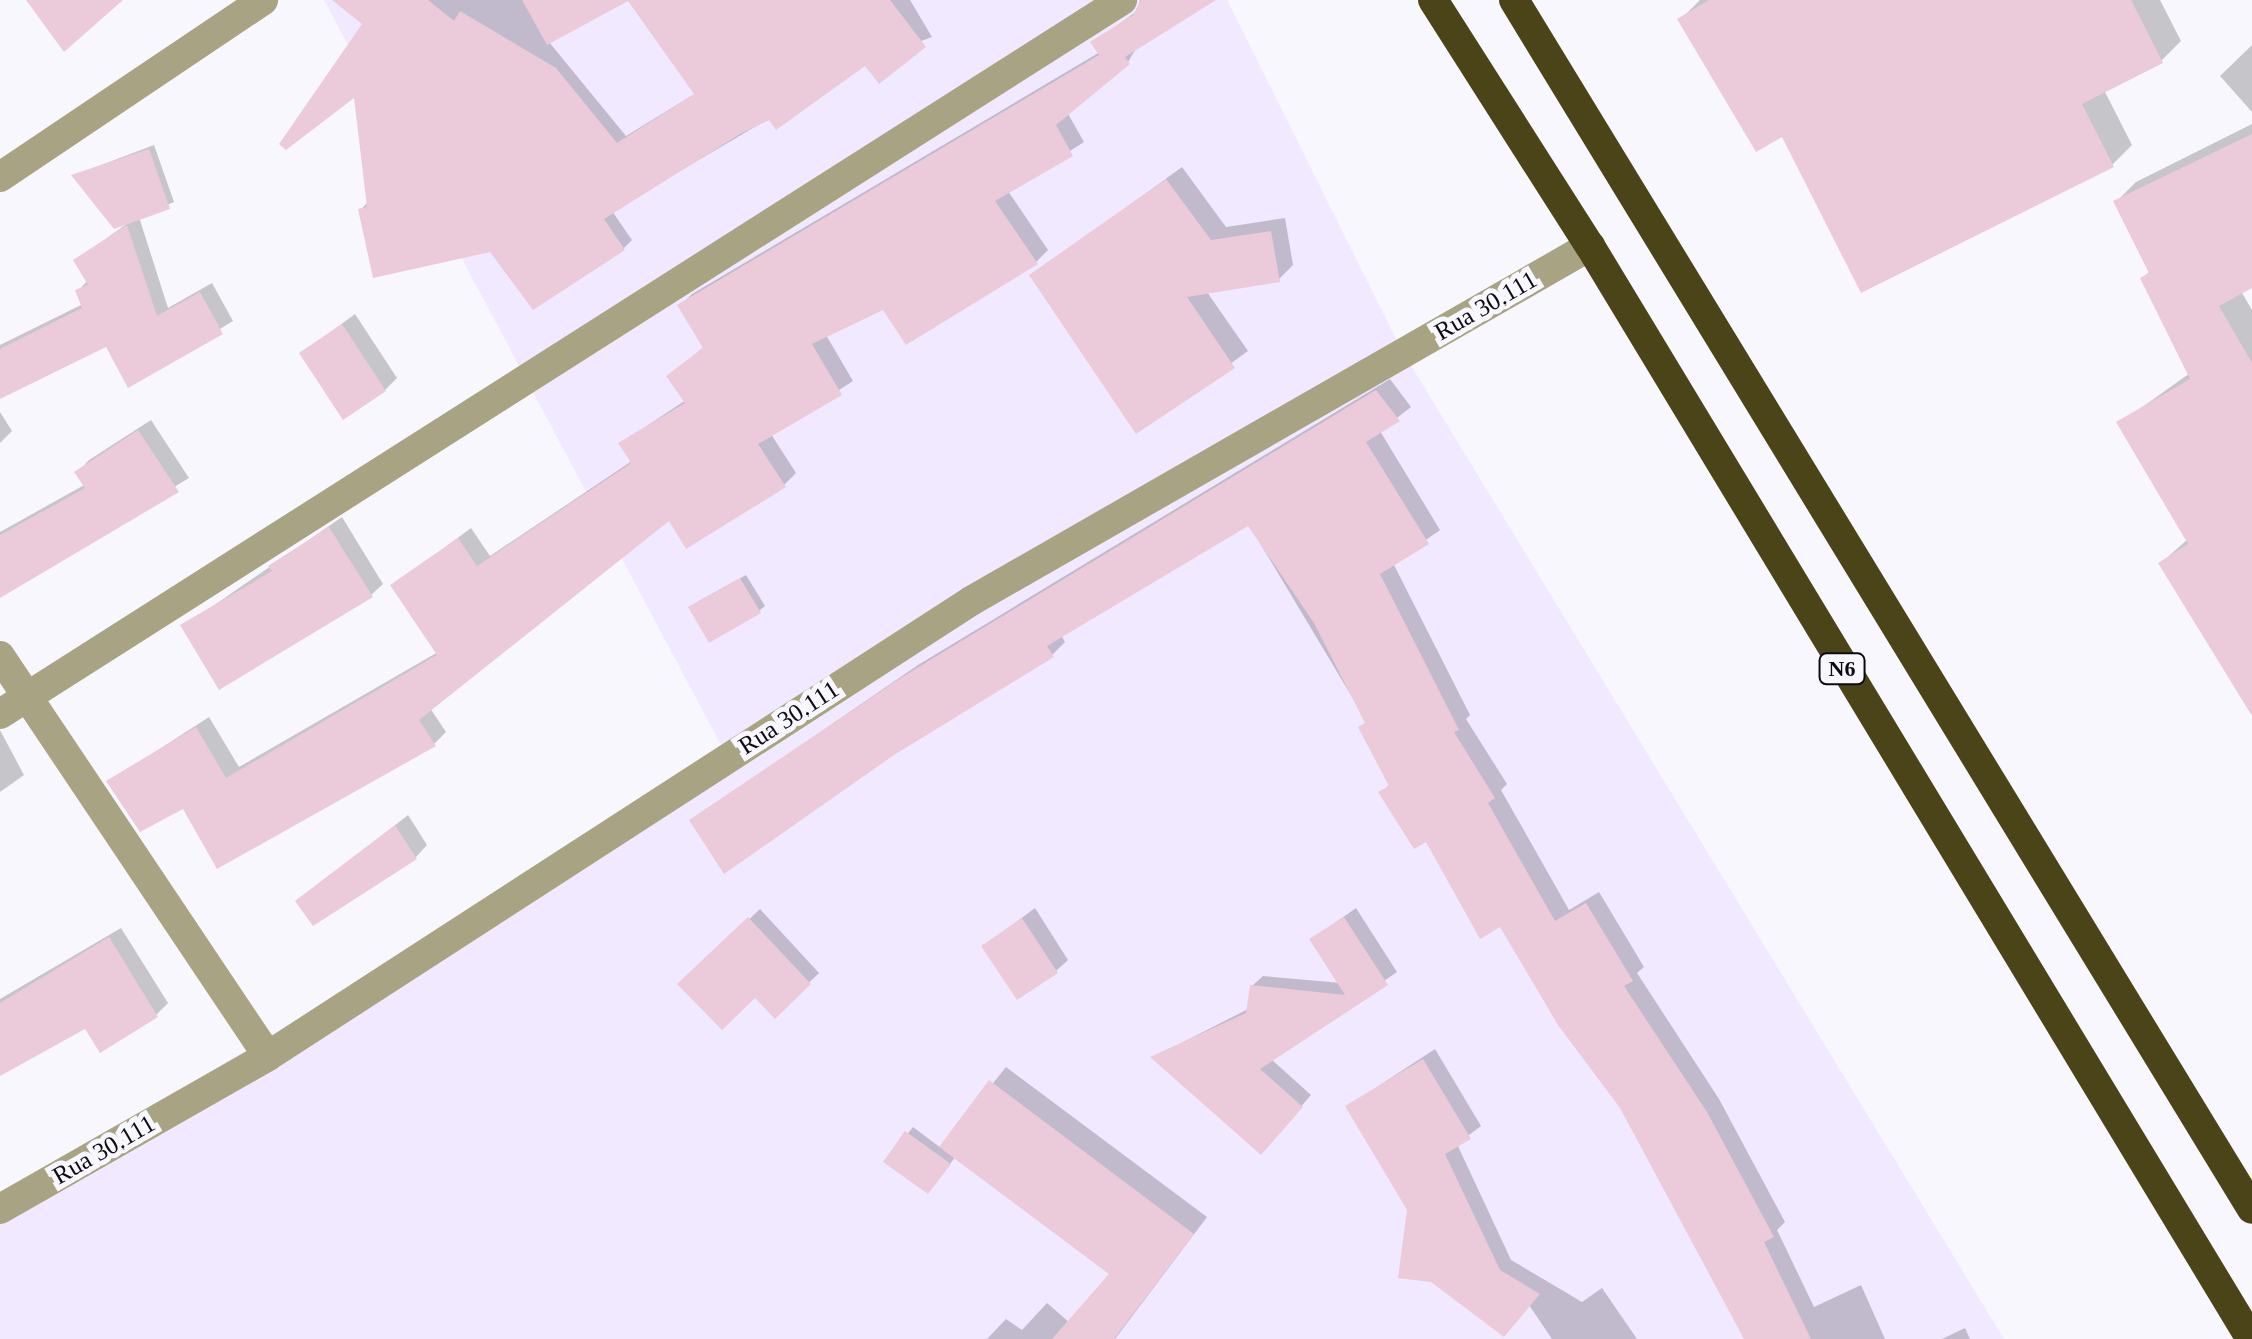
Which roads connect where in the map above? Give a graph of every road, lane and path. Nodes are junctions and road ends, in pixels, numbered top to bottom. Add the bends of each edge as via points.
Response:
1 (263, 0) edge
2 (1122, 0) edge
3 (1434, 0) edge
4 (1514, 0) edge
5 (0, 177) edge
6 (1590, 246) junction
7 (0, 656) edge
8 (13, 707) edge
9 (268, 1056) junction
10 (0, 1209) edge
11 (2252, 1209) edge
12 (2250, 1339) edge

1 - 5 street
2 - 8 street
3 - 6 highway, N6
4 - 11 highway
6 - 9 street, Rua 30.111 via 971,601
6 - 12 highway, N6
7 - 8 street
8 - 9 street
9 - 10 street, Rua 30.111

